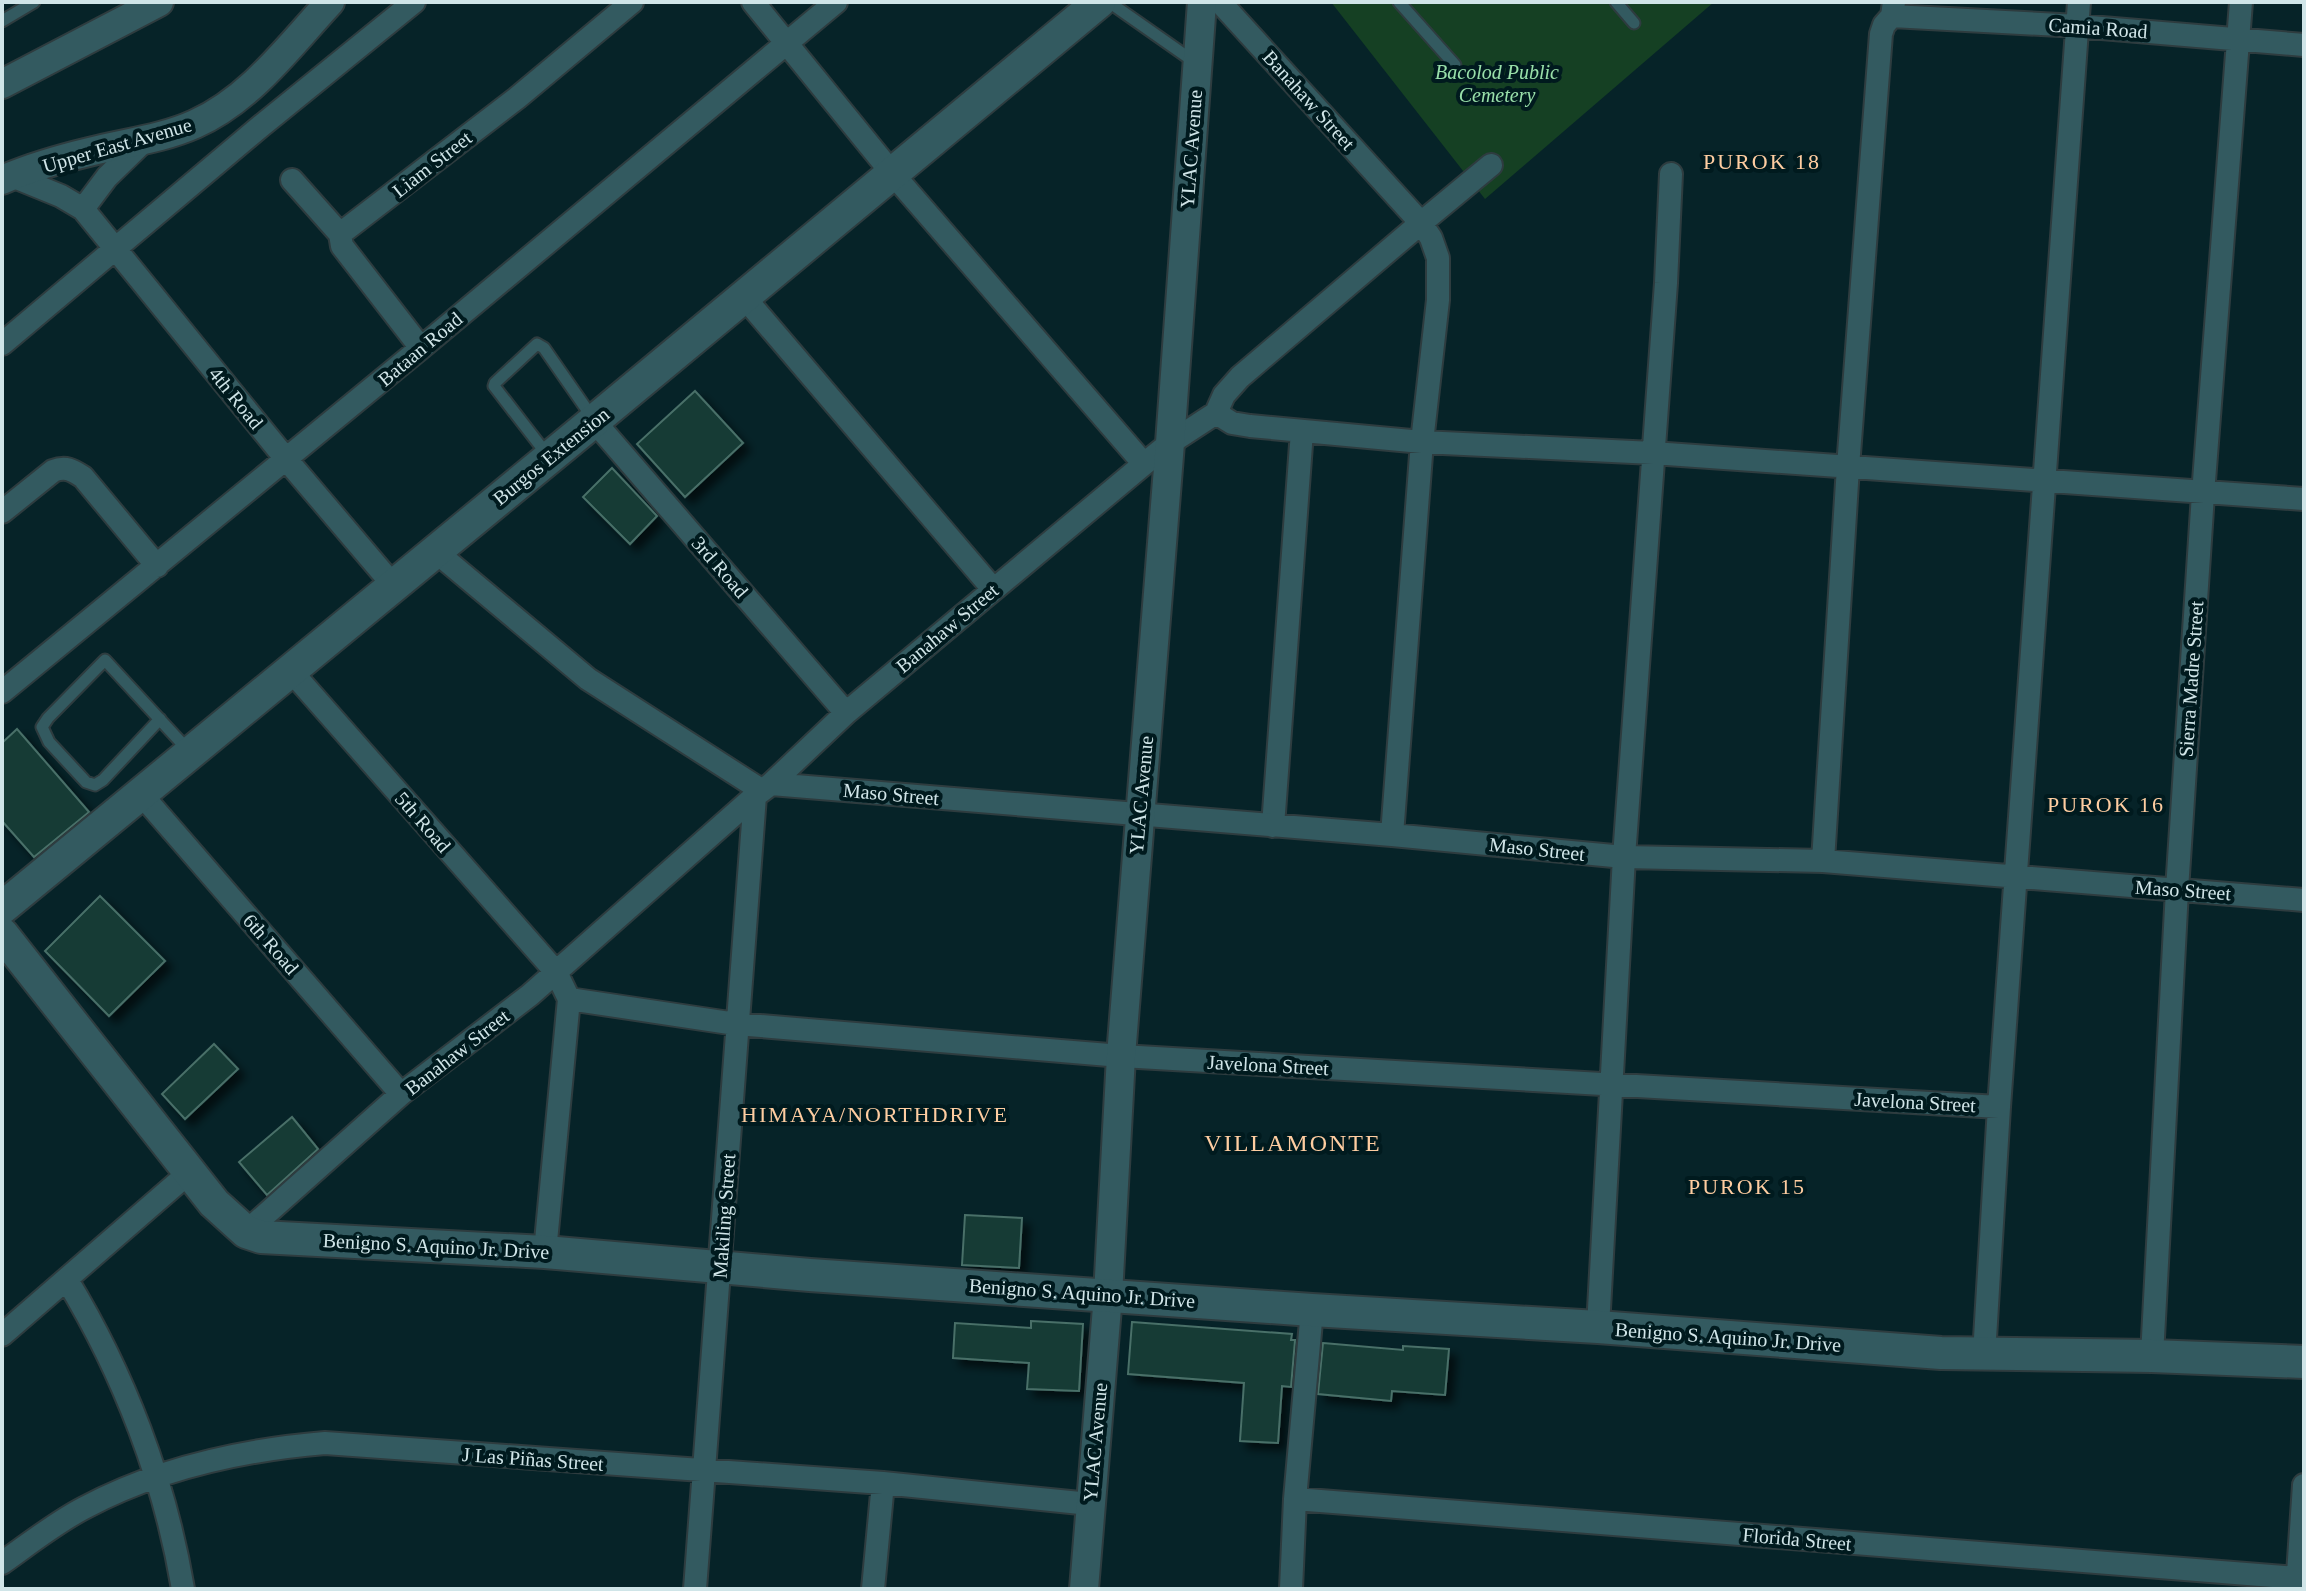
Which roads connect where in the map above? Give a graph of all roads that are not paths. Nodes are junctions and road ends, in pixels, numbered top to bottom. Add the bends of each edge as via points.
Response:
1 (34, 2) edge
2 (159, 2) edge
3 (330, 2) edge
4 (414, 2) edge
5 (632, 2) edge
6 (753, 2) edge
7 (836, 2) edge
8 (1099, 2) edge
9 (1109, 2) edge
10 (1202, 2) edge
11 (1220, 2) edge
12 (1399, 2) edge
13 (1616, 2) edge
14 (2079, 2) edge
15 (2241, 2) edge
16 (1893, 9) edge
17 (2, 21) edge
18 (1634, 23) dead end
19 (2078, 26) junction
20 (2238, 38) junction
21 (787, 44) junction
22 (2304, 45) edge
23 (1197, 64) junction
24 (1455, 65) dead end
25 (2, 84) edge
26 (144, 141) junction
27 (1491, 165) dead end
28 (892, 173) junction
29 (1671, 174) dead end
30 (7, 178) edge
31 (292, 180) dead end
32 (83, 209) junction
33 (1421, 223) junction
34 (340, 234) junction
35 (115, 249) junction
36 (744, 297) junction
37 (2, 344) edge
38 (421, 348) junction
39 (1216, 413) junction
40 (594, 421) junction
41 (1302, 431) junction
42 (1422, 442) junction
43 (1170, 443) junction
44 (1653, 453) junction
45 (549, 457) junction
46 (286, 459) junction
47 (1144, 464) junction
48 (1848, 467) junction
49 (2043, 481) junction
50 (2203, 494) junction
51 (2304, 499) edge
52 (2, 512) edge
53 (435, 551) junction
54 (157, 566) junction
55 (393, 585) junction
56 (993, 589) junction
57 (291, 671) junction
58 (2, 692) edge
59 (846, 713) junction
60 (160, 719) junction
61 (191, 753) junction
62 (762, 790) junction
63 (141, 794) junction
64 (1139, 815) junction
65 (1273, 826) junction
66 (1392, 835) junction
67 (1624, 857) junction
68 (1823, 861) junction
69 (2016, 877) junction
70 (2177, 890) junction
71 (2304, 900) edge
72 (2, 908) edge
73 (2, 934) edge
74 (556, 972) junction
75 (569, 999) junction
76 (736, 1024) junction
77 (1121, 1056) junction
78 (1613, 1085) junction
79 (401, 1094) junction
80 (1999, 1107) junction
81 (191, 1171) junction
82 (246, 1232) junction
83 (545, 1252) junction
84 (721, 1266) junction
85 (67, 1280) junction
86 (1108, 1295) junction
87 (1312, 1310) junction
88 (1598, 1327) junction
89 (2, 1335) edge
90 (1984, 1355) junction
91 (2152, 1356) junction
92 (2304, 1362) edge
93 (705, 1470) junction
94 (156, 1476) junction
95 (883, 1483) junction
96 (2304, 1485) edge
97 (1295, 1499) junction
98 (1090, 1504) junction
99 (2, 1563) edge
100 (2297, 1584) edge
101 (183, 1589) edge
102 (695, 1589) edge
103 (873, 1589) edge
104 (1084, 1589) edge
105 (1291, 1589) edge

1 - 17 lane
2 - 25 street
3 - 26 street, Upper East Avenue via 232,103 195,125
4 - 35 street
5 - 34 street, Liam Street
6 - 21 street
7 - 21 street, Bataan Road
8 - 28 main road, Burgos Extension
9 - 23 lane
10 - 23 street, YLAC Avenue
11 - 33 street, Banahaw Street
12 - 24 lane
13 - 18 lane
14 - 19 street
15 - 20 street, Sierra Madre Street
16 - 19 street, Camia Road
16 - 48 street via 1881,34
19 - 20 street, Camia Road
19 - 49 street
20 - 22 street, Camia Road
20 - 50 street, Sierra Madre Street
21 - 28 street
21 - 38 street, Bataan Road
23 - 43 street, YLAC Avenue
26 - 30 street, Upper East Avenue
26 - 32 street
27 - 33 street
28 - 36 main road, Burgos Extension
28 - 47 street
29 - 44 street
30 - 32 street, 4th Road via 50,191
31 - 34 street
32 - 35 street, 4th Road
33 - 39 street, Banahaw Street via 1240,377
33 - 42 street via 1438,258
34 - 38 street via 342,246
35 - 37 street
35 - 46 street, 4th Road
36 - 40 main road, Burgos Extension
36 - 56 street
38 - 46 street, Bataan Road
39 - 41 street via 1232,423
39 - 43 street, Banahaw Street
40 - 45 main road, Burgos Extension
40 - 45 lane via 537,344 494,386
40 - 59 street, 3rd Road
41 - 42 street
41 - 65 street
42 - 44 street
42 - 66 street
43 - 47 street, Banahaw Street
43 - 64 street, YLAC Avenue
44 - 48 street
44 - 67 street
45 - 53 main road, Burgos Extension
46 - 54 street, Bataan Road
46 - 55 street, 4th Road
47 - 56 street, Banahaw Street
48 - 49 street
48 - 68 street
49 - 50 street
49 - 69 street
50 - 51 street
50 - 70 street, Sierra Madre Street
52 - 54 street via 53,471 72,469
53 - 55 main road, Burgos Extension
53 - 62 street via 588,679
54 - 58 street, Bataan Road
55 - 57 main road, Burgos Extension
56 - 59 street, Banahaw Street
57 - 61 main road, Burgos Extension
57 - 74 street, 5th Road
59 - 62 street, Banahaw Street
60 - 60 lane via 95,785 49,742 42,727 105,660
60 - 61 lane
61 - 63 main road, Burgos Extension
62 - 64 street, Maso Street
62 - 74 street, Banahaw Street
62 - 76 street, Makiling Street
63 - 72 main road, Burgos Extension
63 - 79 street, 6th Road
64 - 65 street, Maso Street
64 - 77 street, YLAC Avenue
65 - 66 street, Maso Street
66 - 67 street, Maso Street
67 - 68 street, Maso Street
67 - 78 street
68 - 69 street, Maso Street
69 - 70 street, Maso Street
69 - 80 street
70 - 71 street, Maso Street
70 - 91 street, Sierra Madre Street
73 - 81 main road
74 - 75 street
74 - 79 street, Banahaw Street
75 - 76 street, Javelona Street
75 - 83 street
76 - 77 street, Javelona Street
76 - 84 street, Makiling Street
77 - 78 street, Javelona Street
77 - 86 street, YLAC Avenue
78 - 80 street, Javelona Street
78 - 88 street
79 - 82 street, Banahaw Street
80 - 90 street
81 - 82 main road via 214,1203
81 - 85 street
82 - 83 main road, Benigno S. Aquino Jr. Drive
83 - 84 main road, Benigno S. Aquino Jr. Drive
84 - 86 main road, Benigno S. Aquino Jr. Drive
84 - 93 street, Makiling Street
85 - 89 street
85 - 94 street via 114,1368
86 - 87 main road, Benigno S. Aquino Jr. Drive
86 - 98 street, YLAC Avenue
87 - 88 main road, Benigno S. Aquino Jr. Drive
87 - 97 street
88 - 90 main road, Benigno S. Aquino Jr. Drive
90 - 91 main road, Benigno S. Aquino Jr. Drive
91 - 92 main road, Benigno S. Aquino Jr. Drive
93 - 94 street, J Las Piñas Street via 325,1443 234,1454
93 - 95 street, J Las Piñas Street
93 - 102 street, Makiling Street
94 - 99 street, J Las Piñas Street via 82,1509
94 - 101 street
95 - 98 street, J Las Piñas Street
95 - 103 street
96 - 100 street
97 - 100 street, Florida Street
97 - 105 street
98 - 104 street, YLAC Avenue

